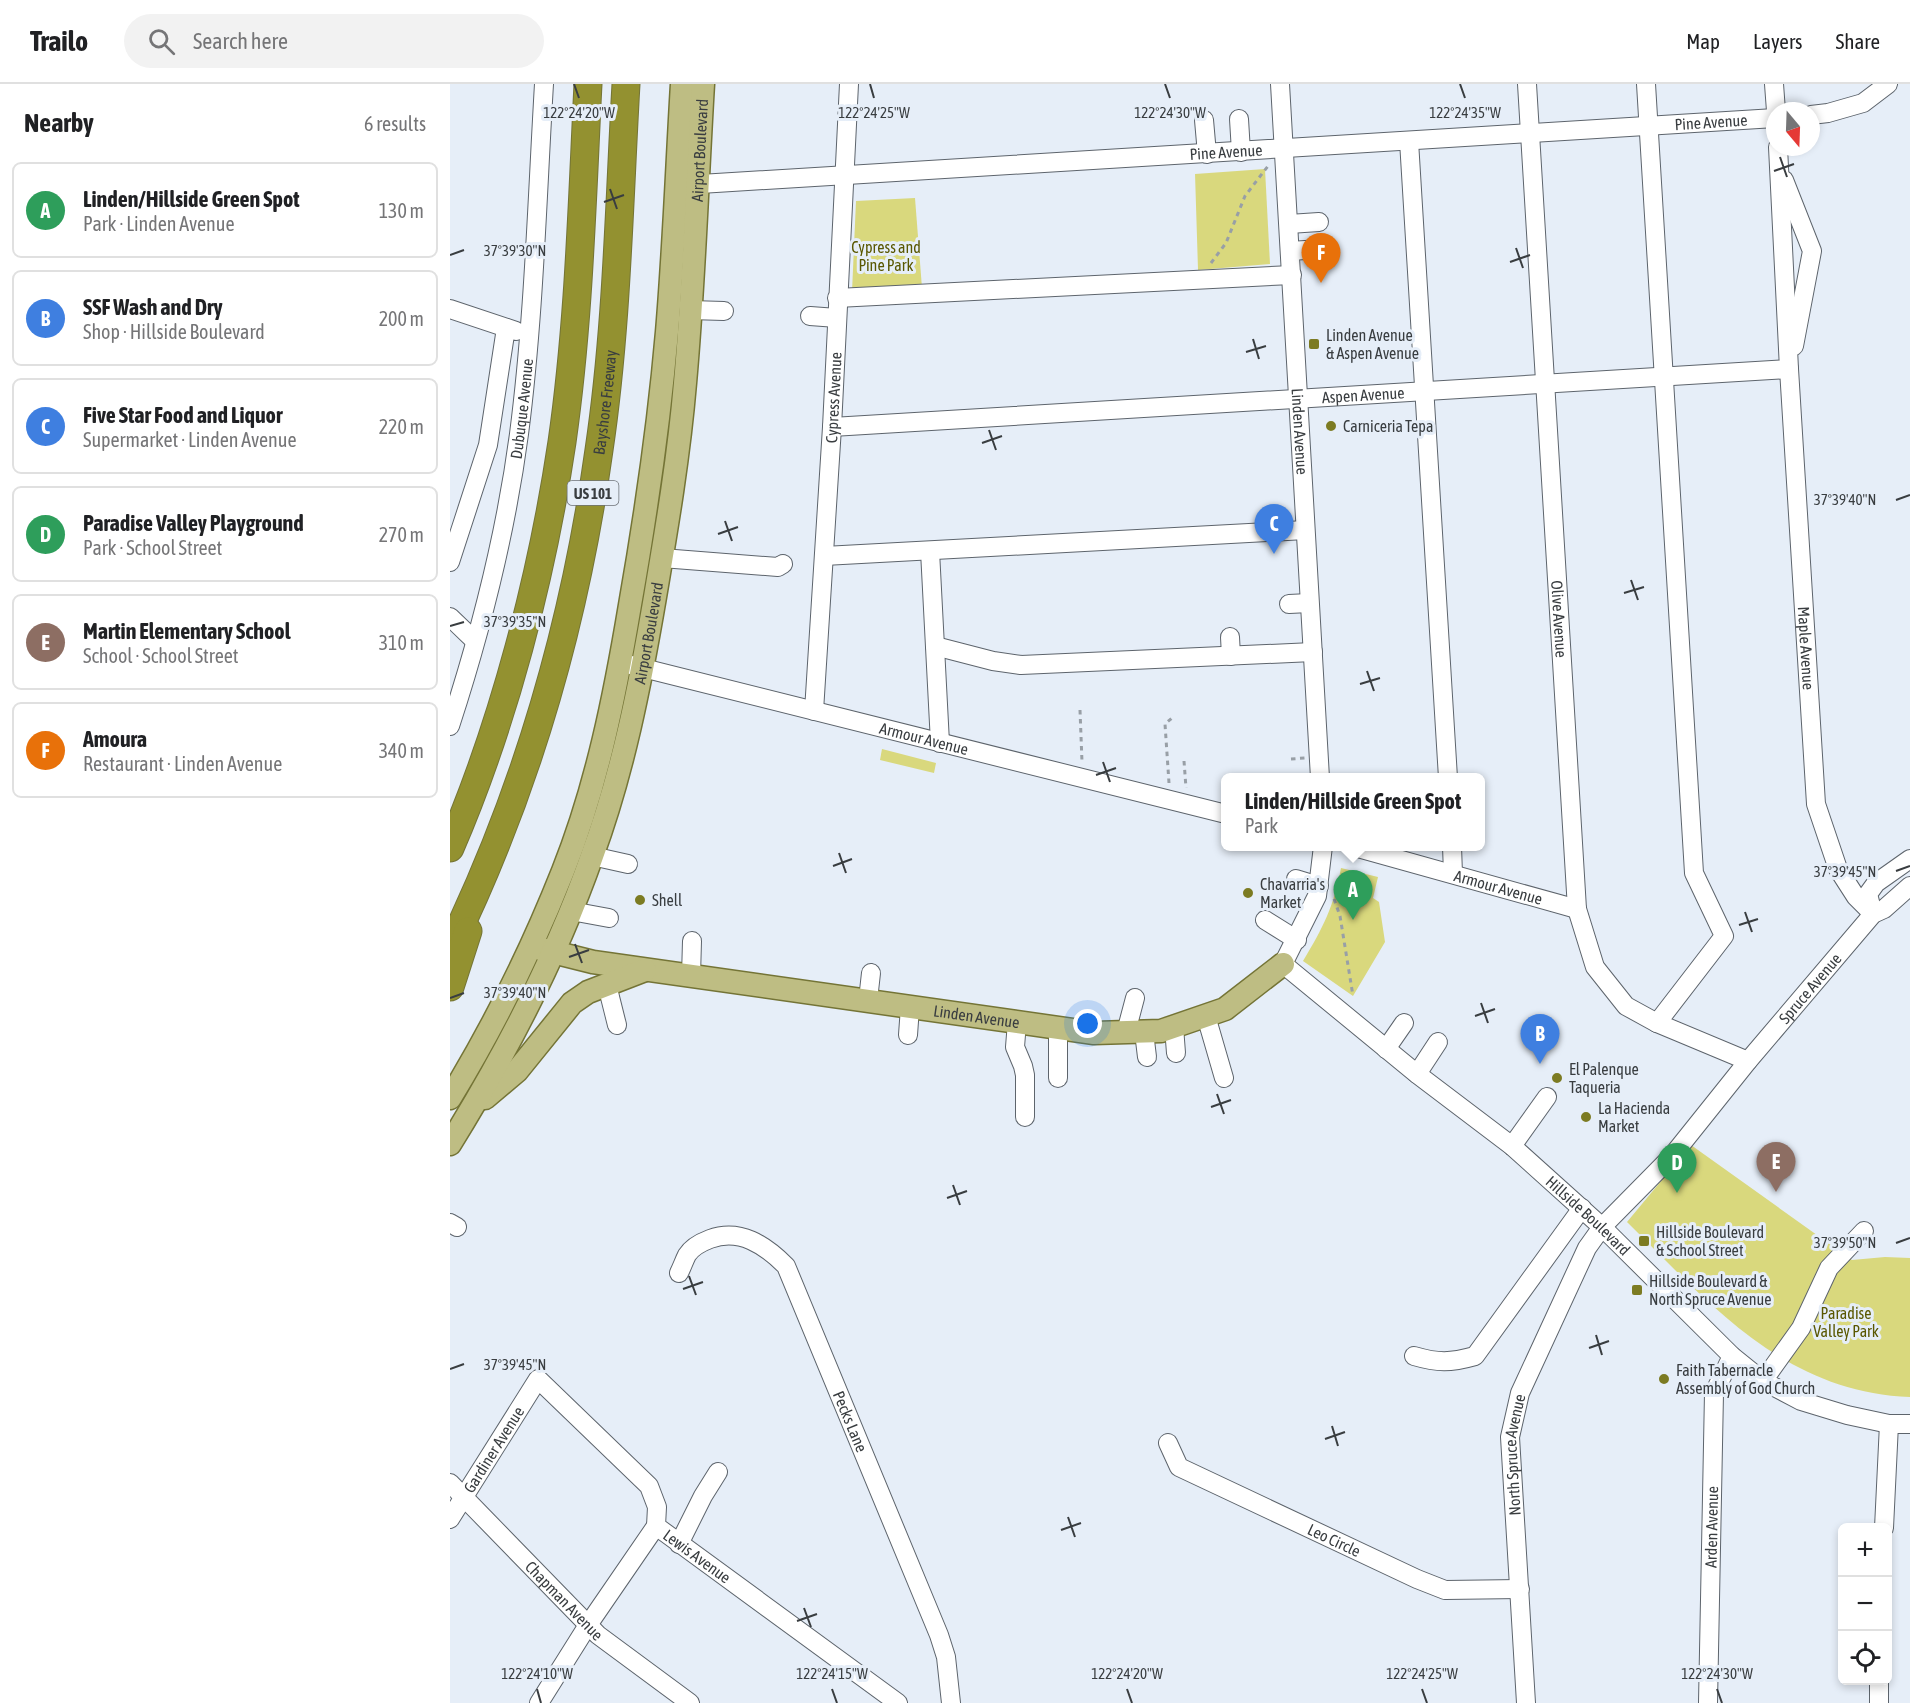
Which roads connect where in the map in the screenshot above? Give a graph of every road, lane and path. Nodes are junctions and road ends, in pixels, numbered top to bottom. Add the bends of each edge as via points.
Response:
1 (587, 84) edge
2 (626, 84) edge
3 (636, 84) edge
4 (682, 84) edge
5 (703, 84) edge
6 (849, 84) edge
7 (1280, 84) edge
8 (1527, 84) edge
9 (1647, 84) edge
10 (1774, 84) edge
11 (1888, 84) edge
12 (540, 85) edge
13 (1775, 102) edge
14 (1820, 114) edge
15 (1239, 119) dead end
16 (1766, 119) edge
17 (624, 120) junction
18 (1204, 120) dead end
19 (1649, 126) junction
20 (1531, 133) junction
21 (1409, 141) junction
22 (1284, 150) junction
23 (1242, 152) junction
24 (1206, 154) junction
25 (1778, 156) edge
26 (1779, 168) junction
27 (844, 175) junction
28 (687, 185) junction
29 (1319, 222) dead end
30 (1288, 224) junction
31 (1322, 249) dead end
32 (1290, 251) junction
33 (1292, 275) junction
34 (1190, 280) junction
35 (837, 298) junction
36 (450, 309) edge
37 (690, 310) junction
38 (724, 311) dead end
39 (810, 316) dead end
40 (837, 318) junction
41 (506, 328) junction
42 (529, 335) junction
43 (1789, 369) junction
44 (1664, 376) junction
45 (1545, 383) junction
46 (1424, 392) junction
47 (1299, 400) junction
48 (832, 427) junction
49 (1305, 530) junction
50 (930, 551) junction
51 (824, 556) junction
52 (662, 558) junction
53 (450, 561) edge
54 (783, 564) dead end
55 (1309, 603) junction
56 (1288, 604) dead end
57 (450, 616) edge
58 (1230, 637) dead end
59 (475, 640) junction
60 (935, 646) junction
61 (1312, 652) junction
62 (1231, 656) junction
63 (620, 662) junction
64 (643, 669) junction
65 (1080, 710) dead end
66 (814, 711) junction
67 (1172, 718) dead end
68 (450, 726) edge
69 (940, 743) junction
70 (1184, 761) dead end
71 (1320, 773) edge
72 (1448, 773) edge
73 (1083, 779) junction
74 (1179, 802) junction
75 (1221, 813) edge
76 (450, 848) edge
77 (1322, 851) edge
78 (1370, 851) edge
79 (1452, 851) edge
80 (493, 853) junction
81 (592, 856) junction
82 (1910, 859) edge
83 (628, 864) dead end
84 (1454, 874) junction
85 (1296, 879) dead end
86 (1910, 886) edge
87 (1318, 891) junction
88 (1577, 909) junction
89 (571, 910) junction
90 (1873, 914) junction
91 (609, 918) dead end
92 (1265, 920) dead end
93 (1296, 940) junction
94 (692, 941) dead end
95 (531, 946) junction
96 (450, 948) edge
97 (554, 953) junction
98 (1283, 963) junction
99 (647, 970) junction
100 (872, 973) dead end
101 (691, 976) junction
102 (607, 985) junction
103 (450, 987) edge
104 (1353, 996) dead end
105 (1135, 998) dead end
106 (868, 1000) junction
107 (910, 1007) junction
108 (1206, 1016) junction
109 (1017, 1022) junction
110 (1404, 1023) dead end
111 (1657, 1023) junction
112 (617, 1025) dead end
113 (1174, 1027) junction
114 (1058, 1028) junction
115 (1135, 1032) junction
116 (908, 1035) dead end
117 (1438, 1042) dead end
118 (1386, 1049) junction
119 (1176, 1053) dead end
120 (1147, 1057) dead end
121 (1748, 1060) junction
122 (1417, 1074) junction
123 (1058, 1078) dead end
124 (1224, 1078) dead end
125 (1547, 1097) dead end
126 (450, 1098) edge
127 (471, 1110) junction
128 (1025, 1117) dead end
129 (450, 1144) edge
130 (1512, 1146) junction
131 (1582, 1208) junction
132 (1602, 1227) junction
133 (1864, 1231) dead end
134 (680, 1273) dead end
135 (1414, 1356) dead end
136 (1732, 1356) junction
137 (538, 1379) joint
138 (1763, 1381) junction
139 (1889, 1424) junction
140 (1910, 1424) edge
141 (1168, 1443) dead end
142 (718, 1472) dead end
143 (450, 1483) edge
144 (464, 1497) junction
145 (450, 1519) edge
146 (1884, 1523) edge
147 (656, 1526) junction
148 (679, 1544) junction
149 (1520, 1589) junction
150 (588, 1625) junction
151 (1879, 1685) edge
152 (539, 1703) edge
153 (690, 1703) edge
154 (898, 1703) edge
155 (951, 1703) edge
156 (1526, 1703) edge
157 (1708, 1703) edge
158 (1879, 1703) edge

1 - 76 highway, US 101 via 569,378 551,503 517,652
2 - 17 highway, Bayshore Freeway / US 101
3 - 17 highway
4 - 28 main road, Airport Boulevard
5 - 28 main road, Airport Boulevard
6 - 27 street, Cypress Avenue
7 - 22 street, Linden Avenue
8 - 20 street, Olive Avenue
9 - 19 street
10 - 13 street
11 - 14 street via 1863,103
12 - 42 street, Dubuque Avenue
15 - 23 street
16 - 19 street, Pine Avenue
17 - 80 highway, Bayshore Freeway / US 101 via 609,359 590,510 575,588 541,717
18 - 24 street
19 - 20 street, Pine Avenue
19 - 44 street
20 - 21 street, Pine Avenue
20 - 45 street, Olive Avenue
21 - 22 street, Pine Avenue
21 - 46 street via 1408,226
22 - 23 street, Pine Avenue
22 - 30 street, Linden Avenue
22 - 34 path via 1245,196 1226,243 1208,268
23 - 24 street, Pine Avenue
24 - 27 street, Pine Avenue
25 - 26 street, Maple Avenue
26 - 43 street, Maple Avenue
26 - 43 street, Maple Avenue via 1812,251
27 - 28 street, Pine Avenue
27 - 35 street, Cypress Avenue
28 - 37 main road, Airport Boulevard
28 - 63 main road, Airport Boulevard via 657,431
29 - 30 street
30 - 32 street, Linden Avenue
31 - 32 street
32 - 33 street, Linden Avenue
33 - 34 street
33 - 47 street, Linden Avenue via 1304,358
34 - 35 street
35 - 40 street, Cypress Avenue
36 - 41 street
37 - 38 street
37 - 52 main road, Airport Boulevard via 680,434
39 - 40 street
40 - 48 street, Cypress Avenue
41 - 42 street
41 - 53 street via 488,446
42 - 59 street, Dubuque Avenue via 512,481
43 - 44 street, Aspen Avenue
43 - 90 street, Maple Avenue via 1816,804 1838,869
44 - 45 street, Aspen Avenue
44 - 111 street via 1694,873 1724,936
45 - 46 street, Aspen Avenue
45 - 88 street, Olive Avenue
46 - 47 street, Aspen Avenue
46 - 72 street
47 - 48 street, Aspen Avenue
47 - 49 street, Linden Avenue
48 - 51 street, Cypress Avenue
49 - 50 street
49 - 55 street, Linden Avenue
50 - 51 street
50 - 60 street
51 - 66 street, Cypress Avenue
52 - 54 street via 778,567
52 - 64 main road, Airport Boulevard
55 - 56 street
55 - 61 street, Linden Avenue
57 - 59 street
58 - 62 street
59 - 68 street, Dubuque Avenue
60 - 62 street via 1021,665
60 - 69 street
61 - 62 street
61 - 71 street, Linden Avenue
63 - 64 street, Armour Avenue
63 - 95 main road, Airport Boulevard via 586,803 564,870
64 - 66 street, Armour Avenue
64 - 81 main road, Airport Boulevard via 622,761
65 - 73 path
66 - 69 street, Armour Avenue
67 - 74 path via 1165,724
69 - 73 street, Armour Avenue
70 - 74 path
73 - 74 street, Armour Avenue
74 - 75 street, Armour Avenue
77 - 87 street, Linden Avenue
78 - 84 street, Armour Avenue
79 - 84 street
80 - 96 highway, Bayshore Freeway / US 101
80 - 103 highway
81 - 83 street
81 - 89 main road, Airport Boulevard
82 - 90 street via 1876,883 1868,894
84 - 88 street, Armour Avenue
85 - 87 street
86 - 90 street, Spruce Avenue
87 - 93 street, Linden Avenue
87 - 104 path via 1335,899
88 - 111 street, Olive Avenue via 1595,967 1626,1006
89 - 91 street
89 - 97 main road, Airport Boulevard
90 - 121 street, Spruce Avenue
92 - 93 street
93 - 98 street, Linden Avenue
94 - 101 street
95 - 97 main road, Linden Avenue
95 - 126 main road, Airport Boulevard
97 - 99 main road, Linden Avenue
97 - 127 main road, Airport Boulevard
98 - 108 main road, Linden Avenue via 1225,1009
98 - 118 street, Hillside Boulevard
99 - 101 main road, Linden Avenue
99 - 102 main road
100 - 106 street
101 - 106 main road, Linden Avenue
102 - 112 street
102 - 127 main road via 572,1003 518,1071
105 - 115 street
106 - 107 main road, Linden Avenue
107 - 109 main road, Linden Avenue
107 - 116 street
108 - 113 main road, Linden Avenue
108 - 124 street
109 - 114 main road, Linden Avenue
109 - 128 street via 1015,1047 1025,1075
110 - 118 street
111 - 121 street, Olive Avenue
113 - 115 main road, Linden Avenue
113 - 119 street
114 - 115 main road, Linden Avenue via 1094,1033
114 - 123 street
115 - 120 street
117 - 122 street
118 - 122 street, Hillside Boulevard
121 - 132 street, Spruce Avenue via 1672,1156
122 - 130 street, Hillside Boulevard
125 - 130 street
127 - 129 main road, Airport Boulevard
130 - 131 street, Hillside Boulevard
131 - 132 street, Hillside Boulevard
131 - 135 street via 1475,1356 1436,1363
132 - 136 street, Hillside Boulevard
132 - 149 street, North Spruce Avenue via 1587,1248 1520,1392 1510,1437
133 - 138 street via 1829,1268 1801,1328
134 - 155 street, Pecks Lane via 688,1253 702,1242 722,1235 753,1241 772,1251 786,1266 939,1635 946,1657
136 - 138 street, Hillside Boulevard
136 - 157 street, Arden Avenue via 1714,1393
137 - 144 street, Gardiner Avenue
137 - 147 street, Lewis Avenue via 649,1486 657,1507
138 - 139 street, Hillside Boulevard via 1801,1401
139 - 140 street, Hillside Boulevard
139 - 146 street
141 - 149 street, Leo Circle via 1179,1467 1417,1580 1445,1590
142 - 148 street
143 - 144 street, Chapman Avenue
144 - 145 street, Gardiner Avenue
144 - 150 street, Chapman Avenue
147 - 148 street, Lewis Avenue
147 - 150 street
148 - 154 street, Lewis Avenue
149 - 156 street, North Spruce Avenue
150 - 152 street
150 - 153 street, Chapman Avenue
151 - 158 street

